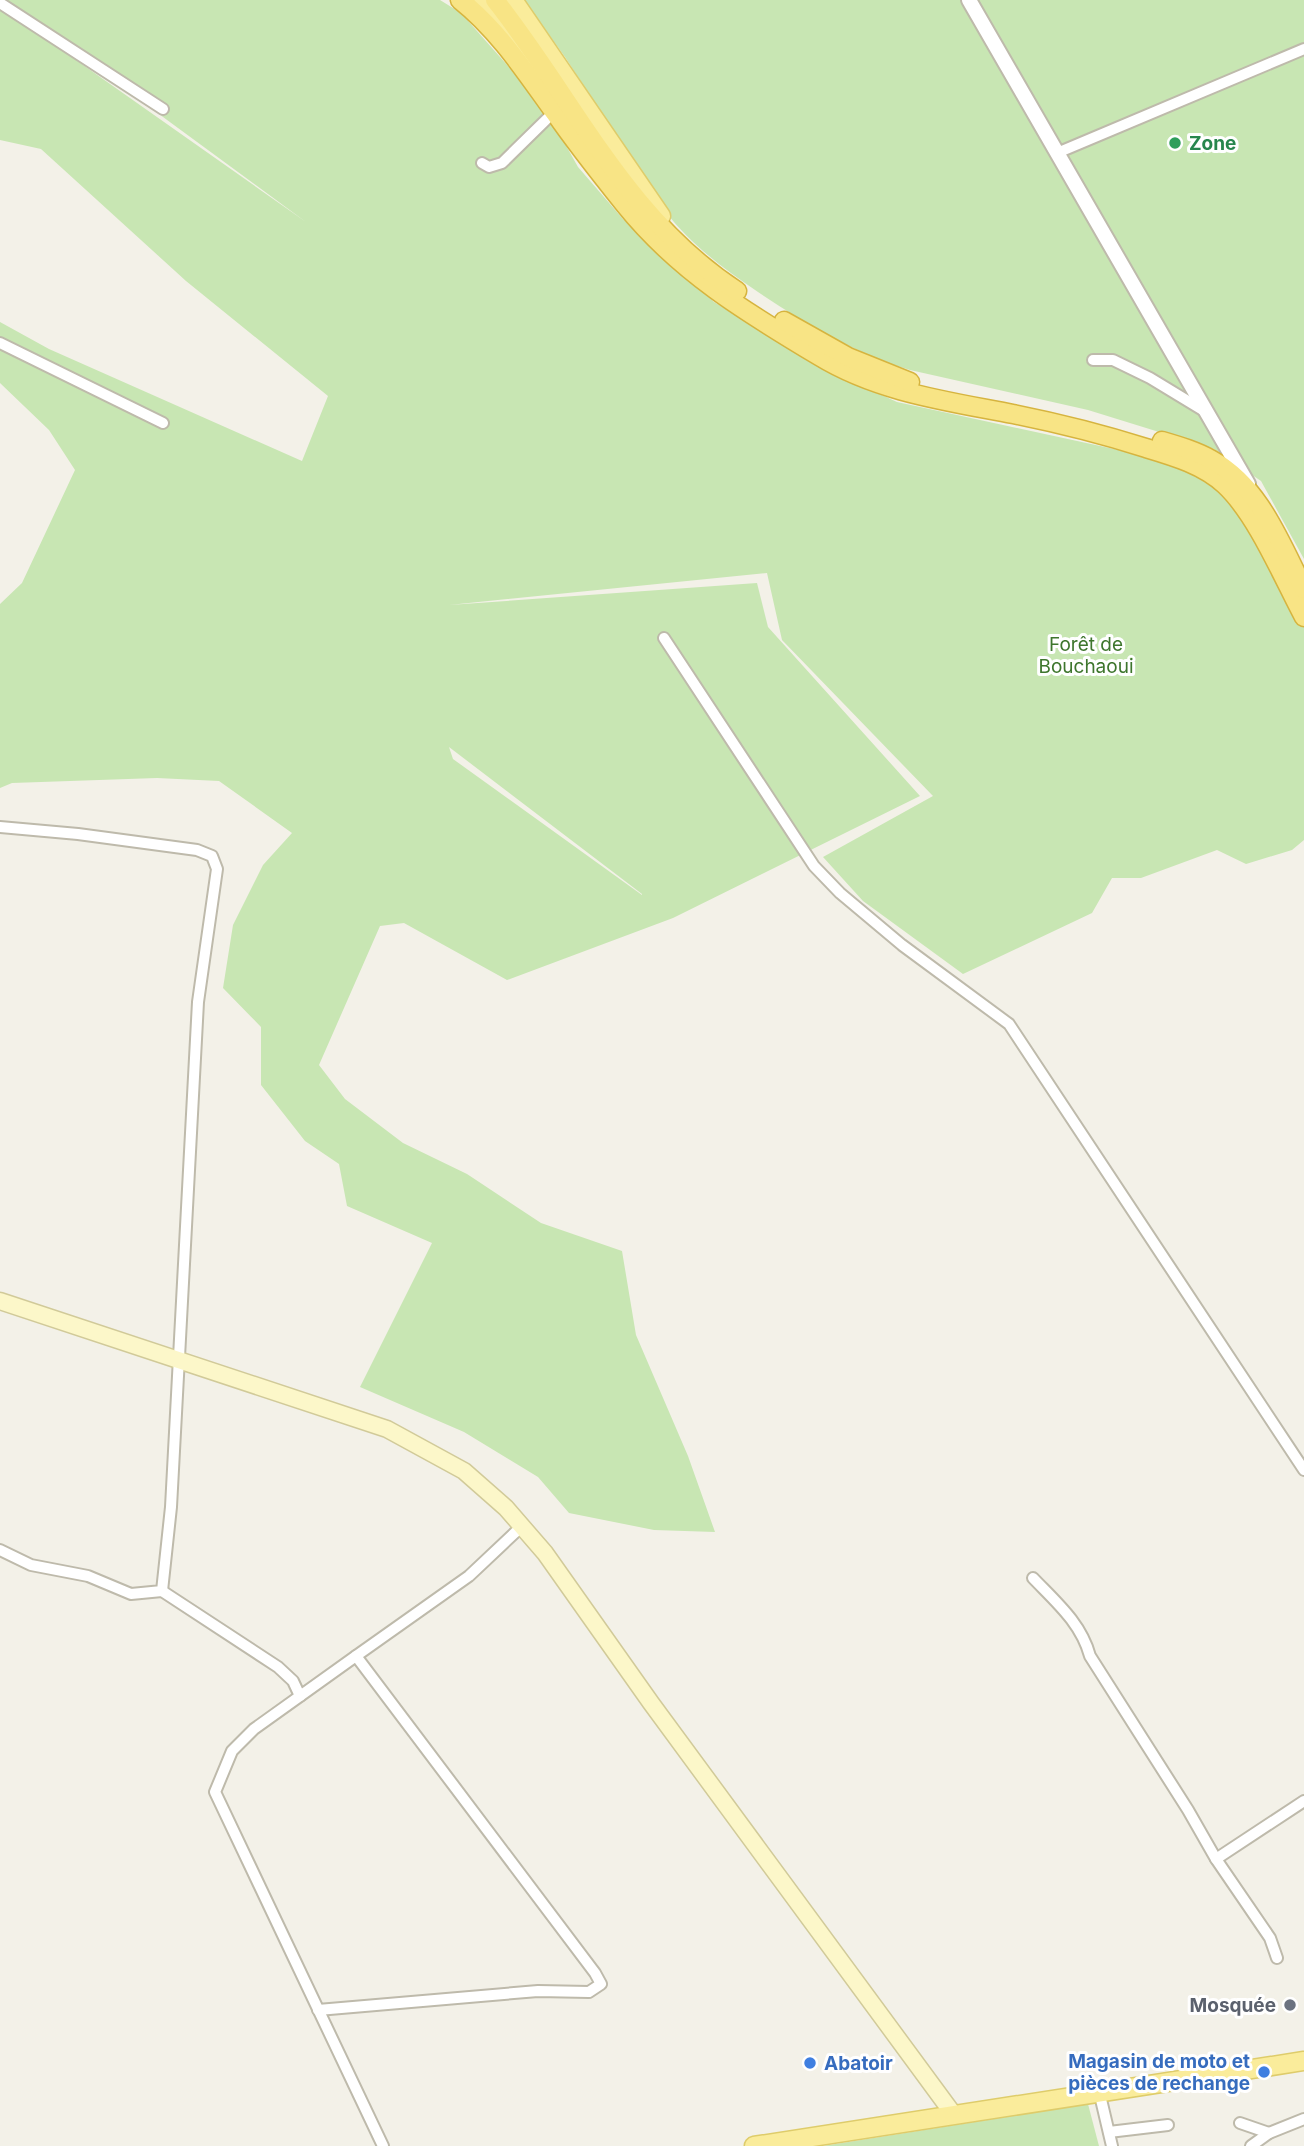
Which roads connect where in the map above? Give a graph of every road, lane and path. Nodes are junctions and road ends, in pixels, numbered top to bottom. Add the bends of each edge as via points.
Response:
1 (460, 0) edge
2 (484, 0) edge
3 (495, 0) edge
4 (513, 0) edge
5 (969, 0) edge
6 (0, 3) edge
7 (1304, 49) edge
8 (163, 109) dead end
9 (554, 112) junction
10 (1057, 153) junction
11 (482, 163) dead end
12 (609, 184) junction
13 (685, 251) junction
14 (0, 343) edge
15 (1093, 360) dead end
16 (1206, 412) junction
17 (163, 423) dead end
18 (1256, 500) junction
19 (1304, 589) edge
20 (1304, 617) edge
21 (664, 638) dead end
22 (0, 827) edge
23 (0, 1301) edge
24 (180, 1362) junction
25 (1302, 1463) edge
26 (522, 1526) junction
27 (0, 1550) edge
28 (16, 1558) junction
29 (0, 1563) edge
30 (1033, 1578) dead end
31 (162, 1591) junction
32 (356, 1656) junction
33 (300, 1696) junction
34 (1304, 1801) edge
35 (1216, 1859) junction
36 (1277, 1958) dead end
37 (318, 2010) junction
38 (1304, 2061) edge
39 (1099, 2091) junction
40 (954, 2115) junction
41 (1304, 2119) edge
42 (1240, 2123) dead end
43 (1168, 2125) dead end
44 (1109, 2132) junction
45 (1269, 2133) junction
46 (383, 2146) edge
47 (754, 2146) edge
48 (1112, 2146) edge
49 (1251, 2146) edge

1 - 9 highway via 486,23
2 - 12 main road
3 - 13 highway via 540,59 594,146
4 - 13 main road
5 - 10 street
6 - 8 street
7 - 10 street
9 - 11 street via 502,163 489,167
9 - 12 highway
10 - 16 street
12 - 20 highway via 685,268 856,376 903,392 1096,432 1213,475 1227,486 1253,522
13 - 18 highway via 775,316 873,369 921,386 1074,416 1188,449 1226,469
14 - 17 street
15 - 16 street via 1113,360
16 - 18 street
18 - 19 highway
21 - 25 street via 814,866 902,945 1009,1024
22 - 24 street via 197,850 212,856 217,869 198,1002
23 - 24 main road
24 - 26 main road via 387,1429 464,1471
24 - 31 street
26 - 32 street via 469,1576
26 - 40 main road
27 - 28 street
28 - 29 street
28 - 31 street via 88,1576 131,1594
30 - 35 street via 1085,1637 1090,1656
31 - 33 street via 278,1667
32 - 33 street
32 - 37 street via 601,1984 589,1992 538,1991
33 - 37 street via 232,1751 215,1792
34 - 35 street
35 - 36 street via 1270,1938
37 - 46 street
38 - 39 main road
39 - 40 main road
39 - 44 street
40 - 47 main road
41 - 45 street
42 - 45 street
43 - 44 street
44 - 48 street
45 - 49 street

